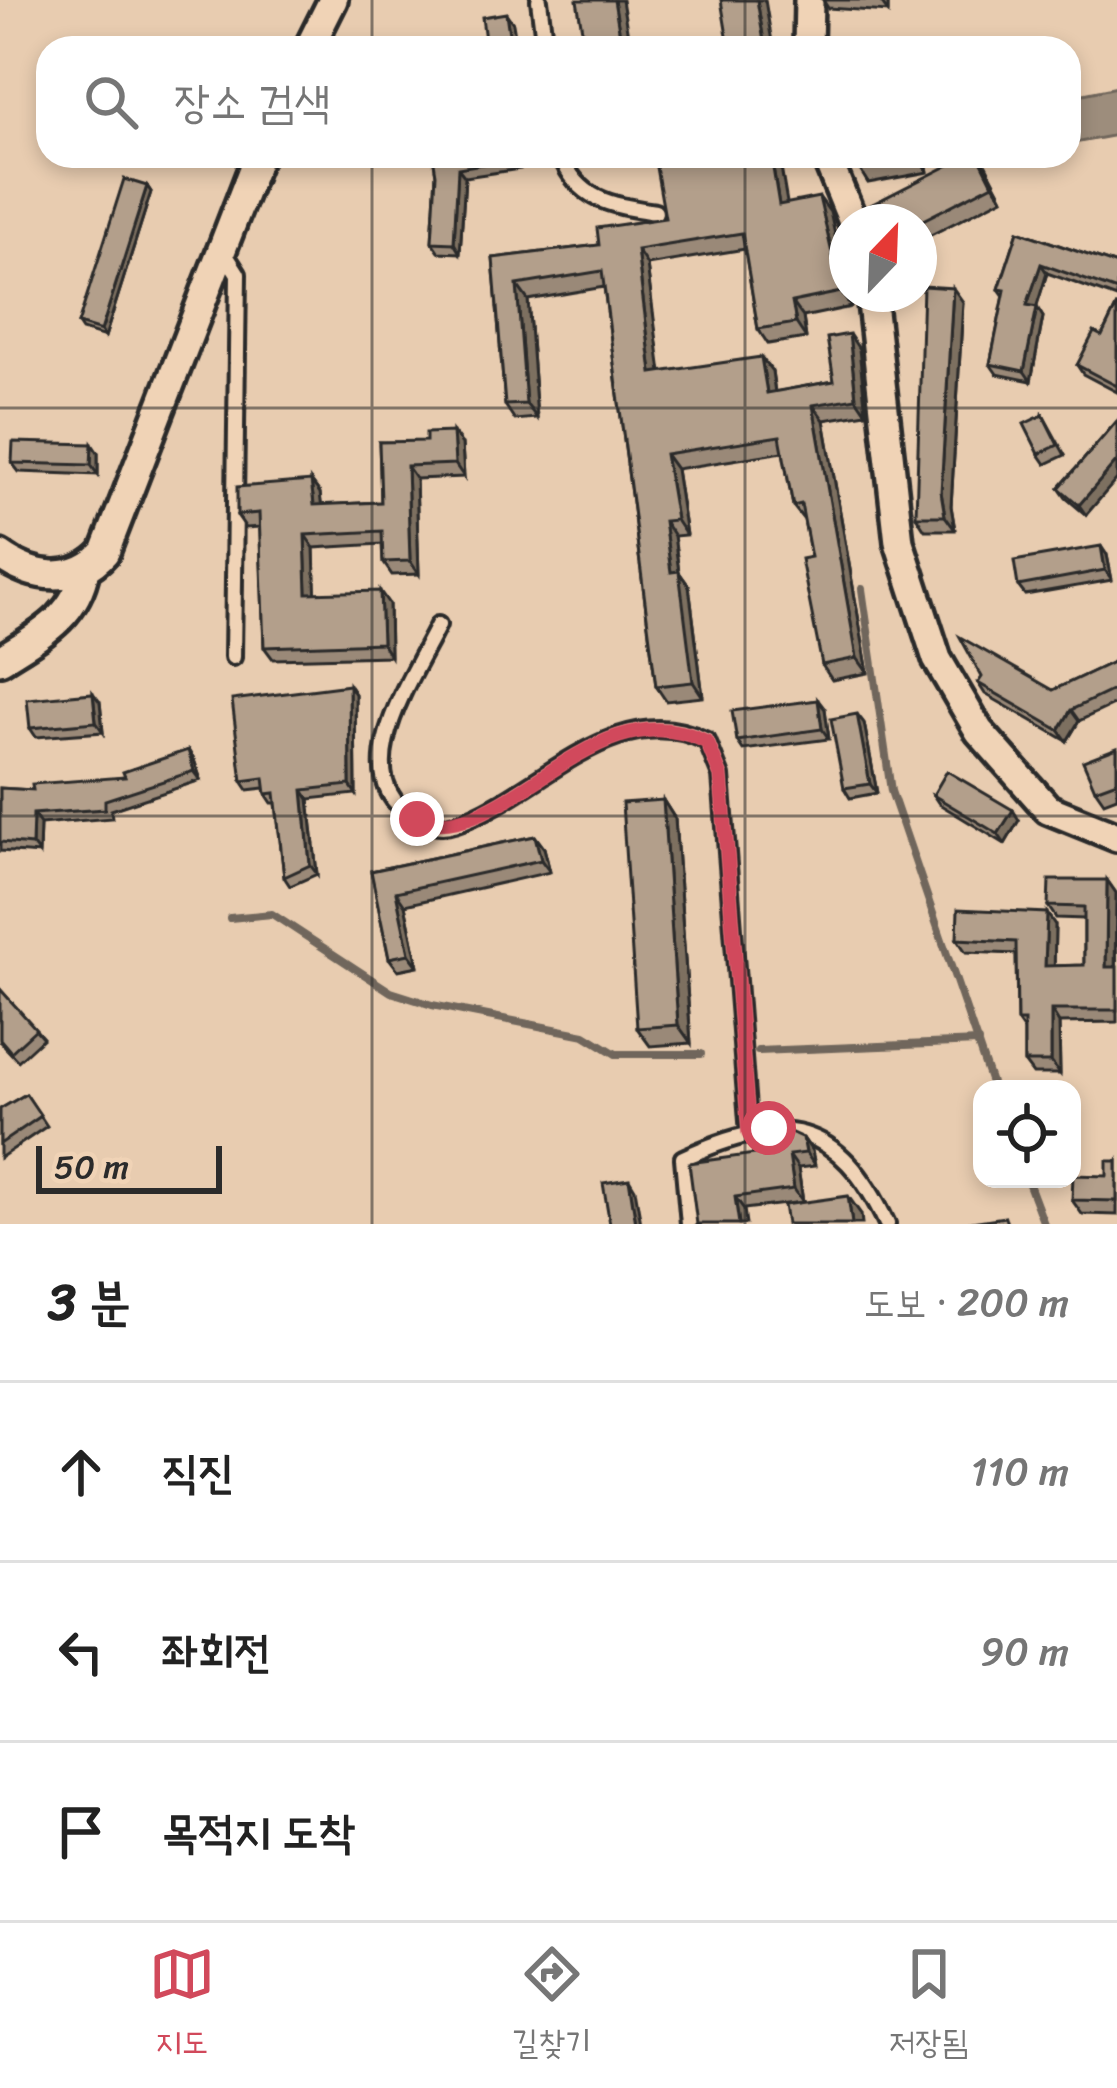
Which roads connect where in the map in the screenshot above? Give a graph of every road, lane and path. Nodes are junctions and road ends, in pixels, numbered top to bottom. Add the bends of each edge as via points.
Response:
1 (333, 0) edge
2 (539, 0) edge
3 (809, 0) edge
4 (315, 36) edge
5 (544, 36) edge
6 (808, 36) edge
7 (253, 168) edge
8 (568, 168) edge
9 (831, 168) edge
10 (846, 204) edge
11 (655, 212) edge
12 (222, 249) junction
13 (874, 312) edge
14 (0, 555) edge
15 (85, 569) junction
16 (438, 625) dead end
17 (233, 657) dead end
18 (0, 661) edge
19 (1117, 837) edge
20 (749, 1134) junction
21 (689, 1224) edge
22 (886, 1224) edge

1 - 4 street
2 - 5 lane
3 - 6 street
7 - 12 street
8 - 11 lane via 600,203
9 - 10 street
12 - 15 street via 119,521
12 - 17 lane via 238,274
13 - 19 street via 899,542 937,659 979,731 1048,809
14 - 15 street via 33,573
15 - 18 street via 62,619
16 - 20 lane via 395,714 382,763 387,794 417,819 451,826 602,741 659,729 707,742 721,776
20 - 21 lane via 683,1158
20 - 22 lane via 769,1128 817,1137 845,1155

